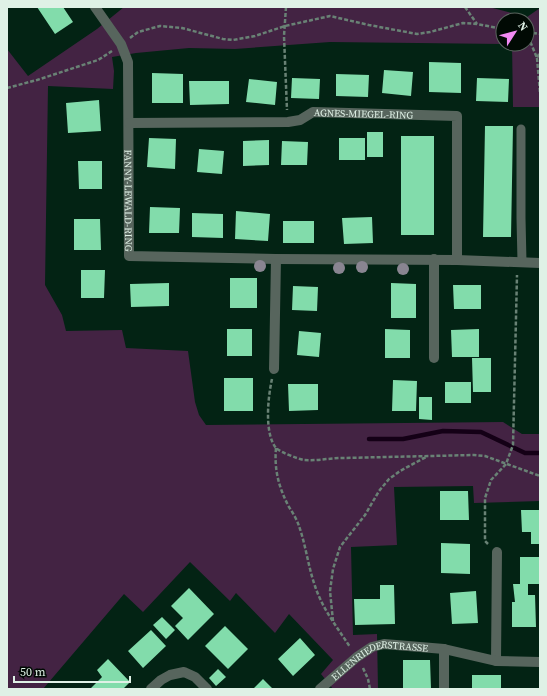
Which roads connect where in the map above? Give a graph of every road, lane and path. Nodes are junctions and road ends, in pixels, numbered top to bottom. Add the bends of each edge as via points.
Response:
1 (95, 7) edge
2 (286, 7) edge
3 (465, 7) edge
4 (477, 24) junction
5 (285, 26) junction
6 (495, 27) edge
7 (121, 44) junction
8 (535, 52) edge
9 (540, 52) edge
10 (537, 58) junction
11 (7, 88) edge
12 (540, 92) edge
13 (288, 122) junction
14 (129, 123) junction
15 (522, 129) dead end
16 (276, 259) junction
17 (434, 259) junction
18 (457, 260) junction
19 (520, 262) junction
20 (540, 264) edge
21 (434, 358) dead end
22 (274, 369) joint
23 (276, 448) junction
24 (426, 456) junction
25 (506, 464) junction
26 (540, 476) edge
27 (497, 552) joint
28 (333, 622) junction
29 (444, 649) junction
30 (357, 657) junction
31 (496, 661) junction
32 (540, 662) edge
33 (151, 689) edge
34 (206, 689) edge
35 (320, 689) edge
36 (370, 689) edge
37 (444, 689) edge

1 - 7 street, FANNY-LEWALD-RING
2 - 5 path
3 - 4 path
4 - 5 path via 463,23 417,34 330,16
4 - 6 path
5 - 7 path via 233,40 182,28 160,26 138,32
5 - 13 path
7 - 11 path via 98,60
7 - 14 street, FANNY-LEWALD-RING via 128,62
8 - 10 path
9 - 10 path
10 - 12 path
13 - 14 street, AGNES-MIEGEL-RING
13 - 18 street, AGNES-MIEGEL-RING via 300,120 313,112 457,116
14 - 16 street, FANNY-LEWALD-RING via 130,256
15 - 19 lane
16 - 17 street, FANNY-LEWALD-RING
16 - 22 street
17 - 18 street, FANNY-LEWALD-RING
17 - 21 street
18 - 19 street, FANNY-LEWALD-RING
19 - 20 street, FANNY-LEWALD-RING
19 - 25 path via 513,445
22 - 23 path via 269,390 268,416 269,434
23 - 24 path via 302,460
23 - 28 path via 277,474 282,492 298,524 323,607
24 - 25 path via 485,456
24 - 28 path via 389,479 340,547 330,591
25 - 26 path
25 - 27 path via 491,480 485,498 485,541
27 - 31 street
28 - 30 path
29 - 30 street, ELLENRIEDERSTRASSE via 384,644 372,647
29 - 31 street, ELLENRIEDERSTRASSE
29 - 37 street, ELLENRIEDERSTRASSE
30 - 35 street, ELLENRIEDERSTRASSE
30 - 36 path
31 - 32 street, ELLENRIEDERSTRASSE
33 - 34 street via 170,675 184,672 195,677

